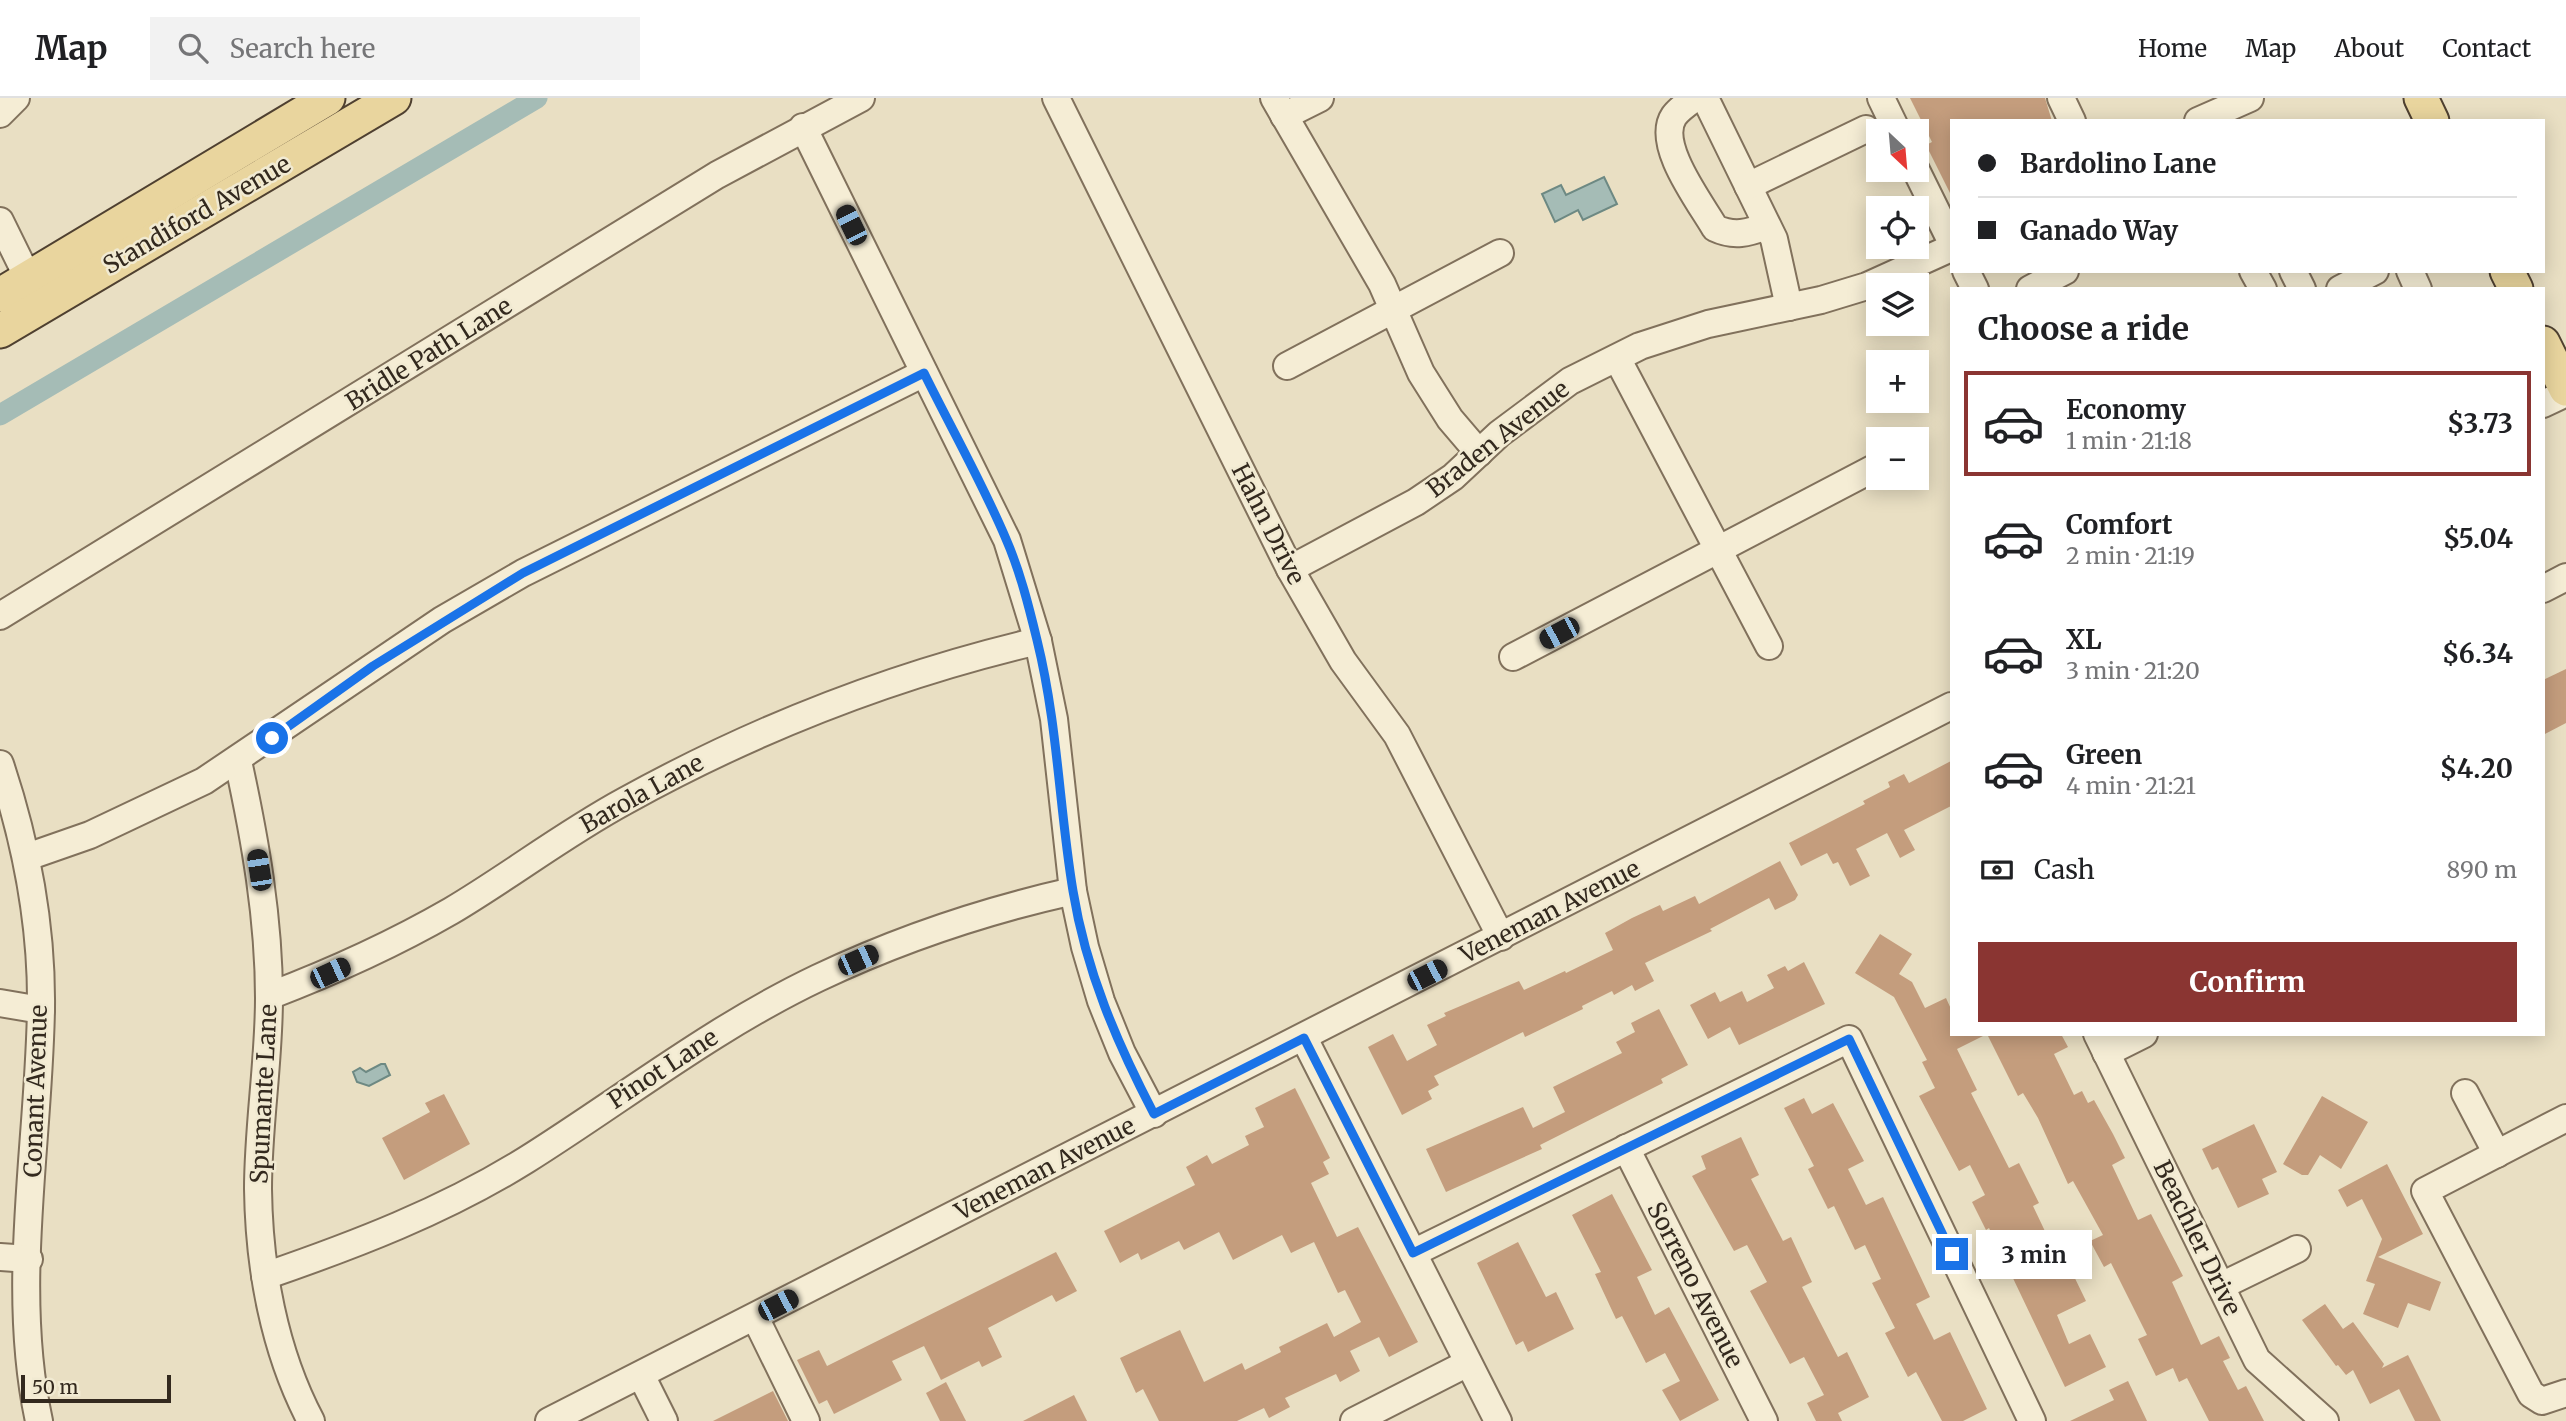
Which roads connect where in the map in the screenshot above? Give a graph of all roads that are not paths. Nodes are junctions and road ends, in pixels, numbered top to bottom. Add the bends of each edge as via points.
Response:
1 (16, 98) edge
2 (328, 98) edge
3 (394, 98) edge
4 (861, 98) edge
5 (1056, 98) edge
6 (1320, 98) edge
7 (1695, 98) edge
8 (1705, 98) edge
9 (1881, 98) edge
10 (2061, 98) edge
11 (2249, 98) edge
12 (2421, 98) edge
13 (1279, 107) edge
14 (2206, 110) edge
15 (0, 114) edge
16 (1891, 119) edge
17 (2071, 119) edge
18 (2431, 119) edge
19 (803, 127) junction
20 (1866, 129) dead end
21 (1922, 182) edge
22 (1748, 186) junction
23 (0, 221) edge
24 (1767, 226) junction
25 (1950, 240) edge
26 (1950, 248) edge
27 (1500, 253) dead end
28 (2061, 273) edge
29 (2371, 273) edge
30 (28, 278) junction
31 (2034, 287) edge
32 (2344, 287) edge
33 (0, 295) edge
34 (1789, 307) junction
35 (1394, 311) junction
36 (0, 331) edge
37 (2545, 347) edge
38 (1617, 358) junction
39 (1287, 366) dead end
40 (924, 373) junction
41 (2566, 391) edge
42 (2545, 403) edge
43 (1479, 453) junction
44 (1866, 472) edge
45 (1718, 550) junction
46 (1290, 569) junction
47 (2566, 577) edge
48 (2545, 588) edge
49 (0, 616) edge
50 (1038, 642) junction
51 (1769, 646) dead end
52 (1513, 657) dead end
53 (1950, 707) edge
54 (238, 761) junction
55 (0, 764) edge
56 (27, 857) junction
57 (1073, 891) junction
58 (1502, 937) junction
59 (269, 996) junction
60 (0, 1003) edge
61 (41, 1010) junction
62 (2135, 1036) edge
63 (1304, 1038) junction
64 (2101, 1044) edge
65 (2465, 1093) dead end
66 (1154, 1114) junction
67 (2566, 1118) edge
68 (1626, 1148) junction
69 (2497, 1154) junction
70 (2297, 1249) dead end
71 (1413, 1253) junction
72 (0, 1258) edge
73 (29, 1259) junction
74 (265, 1276) junction
75 (2221, 1286) junction
76 (755, 1317) junction
77 (1468, 1363) junction
78 (641, 1375) junction
79 (2566, 1392) edge
80 (40, 1421) edge
81 (311, 1421) edge
82 (549, 1421) edge
83 (664, 1421) edge
84 (806, 1421) edge
85 (1354, 1421) edge
86 (1498, 1421) edge
87 (1764, 1421) edge
88 (2032, 1421) edge
89 (2325, 1421) edge

1 - 15 street
2 - 30 main road, Standiford Avenue
3 - 36 main road, Standiford Avenue
4 - 19 street, Bridle Path Lane
5 - 46 street, Hahn Drive
6 - 13 street
7 - 24 street via 1674,115 1668,132 1672,154 1715,228 1727,234 1747,234
8 - 22 street
9 - 16 street
10 - 17 street
11 - 14 street
12 - 18 main road
13 - 35 street
19 - 40 street
19 - 49 street, Bridle Path Lane via 717,175
20 - 22 street
21 - 25 street
22 - 24 street
23 - 30 street
24 - 34 street
26 - 34 street, Braden Avenue via 1867,286
27 - 35 street
28 - 31 street
29 - 32 street
30 - 33 main road, Standiford Avenue
34 - 38 street, Braden Avenue via 1708,324
35 - 39 street
35 - 43 street via 1421,373 1450,419
37 - 41 main road
38 - 43 street, Braden Avenue via 1570,381
38 - 45 street
40 - 50 street via 1007,540
40 - 54 street via 523,573 385,658
41 - 42 street
43 - 46 street, Braden Avenue via 1416,502
44 - 45 street
45 - 51 street
45 - 52 street
46 - 58 street, Hahn Drive via 1343,661 1404,747
47 - 48 street
50 - 57 street via 1054,719
50 - 59 street, Barola Lane via 856,695 706,758 623,802 388,946
53 - 58 street, Veneman Avenue
54 - 56 street via 149,810
54 - 59 street, Spumante Lane via 262,893
55 - 56 street, Conant Avenue
56 - 61 street, Conant Avenue
57 - 66 street via 1101,1001
57 - 74 street, Pinot Lane via 967,918 816,979 667,1064 524,1161 471,1191 353,1245
58 - 63 street, Veneman Avenue
59 - 74 street, Spumante Lane via 258,1189
60 - 61 street
61 - 73 street, Conant Avenue
62 - 64 street
63 - 66 street, Veneman Avenue
63 - 71 street
64 - 75 street, Beachler Drive
65 - 69 street
66 - 76 street, Veneman Avenue
67 - 69 street
68 - 71 street
68 - 87 street, Sorreno Avenue
68 - 88 street via 1849,1039
69 - 79 street via 2425,1191 2531,1394 2542,1401
70 - 75 street
71 - 77 street
72 - 73 street
73 - 80 street, Conant Avenue via 26,1331
74 - 81 street, Spumante Lane via 286,1363
75 - 89 street, Beachler Drive via 2257,1360
76 - 78 street, Veneman Avenue
76 - 84 street
77 - 85 street
77 - 86 street
78 - 82 street, Veneman Avenue
78 - 83 street

